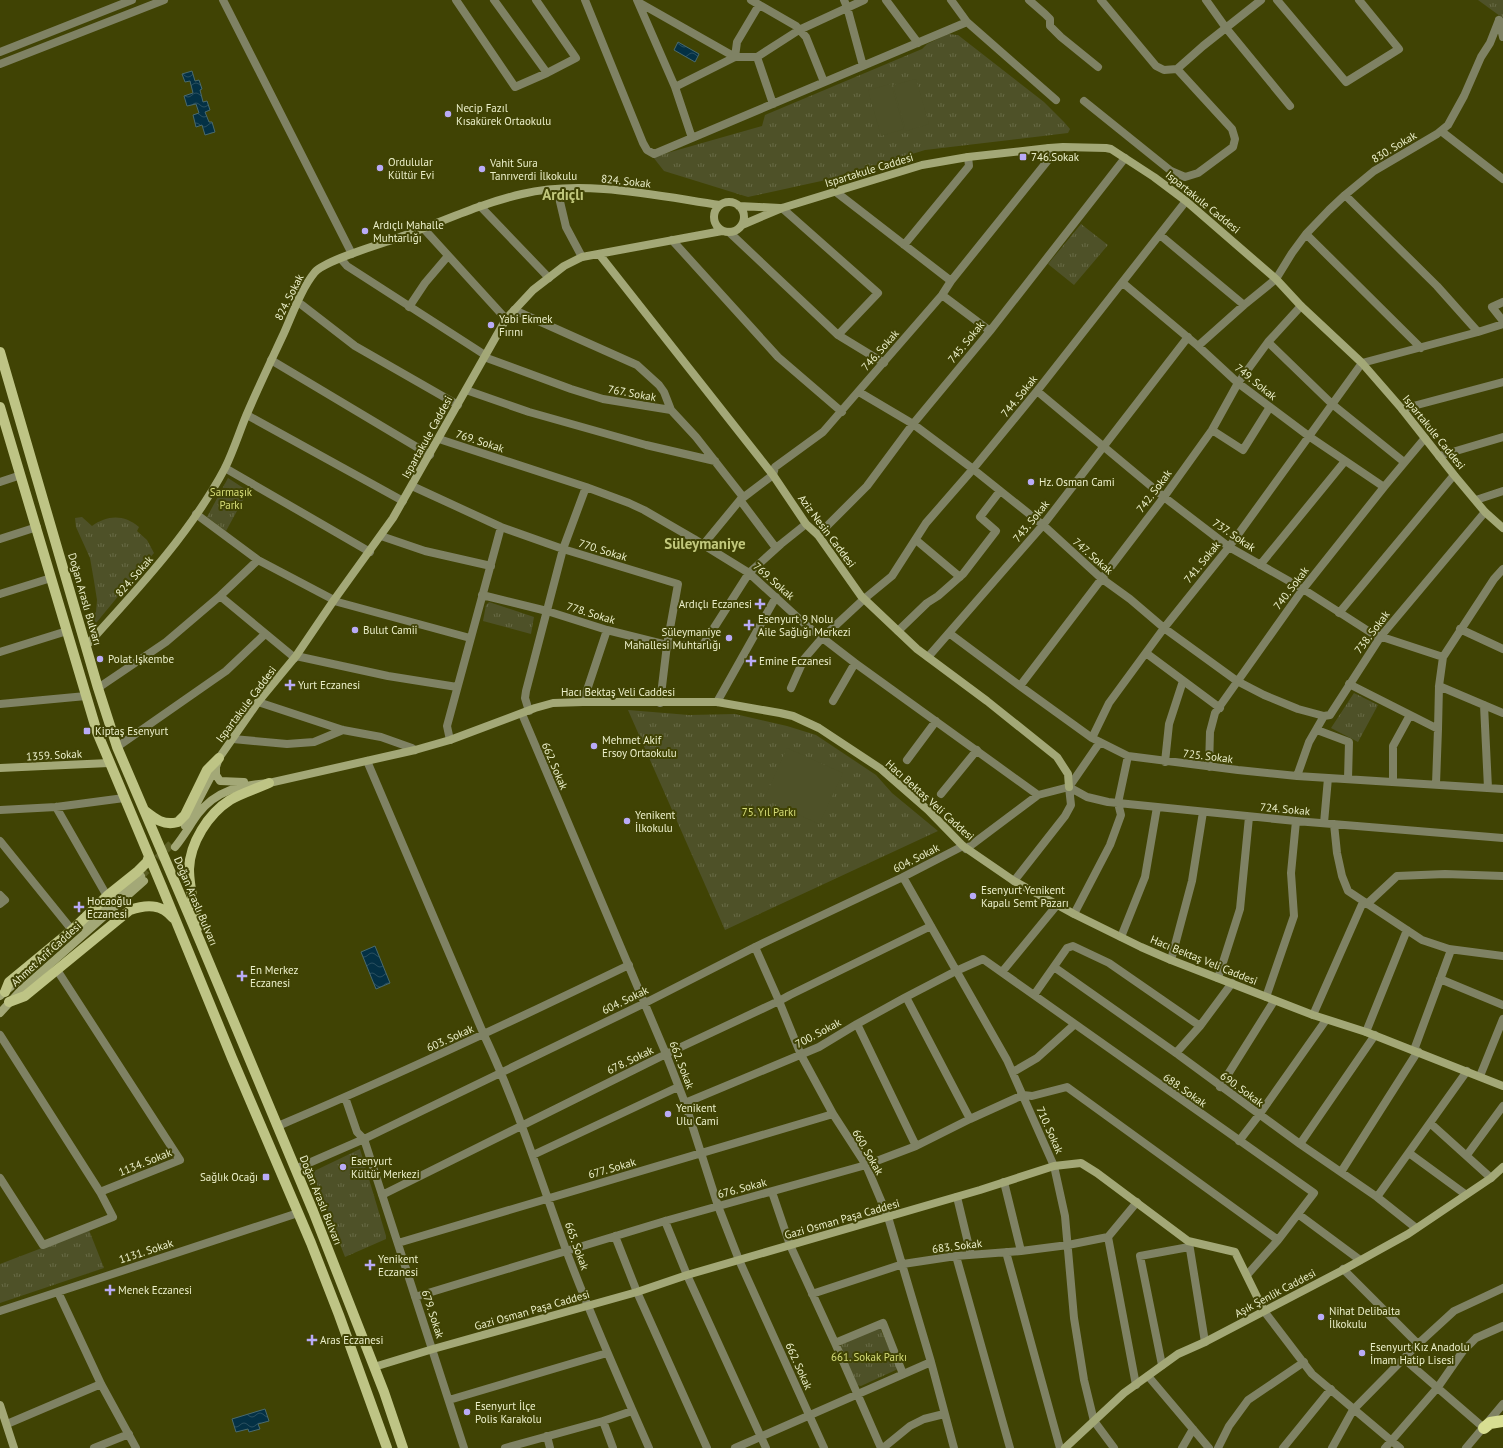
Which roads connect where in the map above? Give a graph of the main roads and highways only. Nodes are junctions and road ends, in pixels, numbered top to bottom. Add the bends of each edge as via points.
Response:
1 (0, 352) edge
2 (0, 407) edge
3 (3, 427) edge
4 (217, 763) road end
5 (269, 783) road end
6 (144, 809) junction
7 (149, 856) junction
8 (178, 925) junction
9 (200, 941) junction
10 (2, 994) edge
11 (10, 1002) road end
12 (1503, 1421) edge
13 (1484, 1428) road end
14 (387, 1448) edge
15 (403, 1448) edge

1 - 6 main road, Doğan Araslı Bulvarı via 98,688 117,747
2 - 3 main road
3 - 7 main road via 21,475 97,732
4 - 6 main road via 207,770 185,814 178,822 162,823
5 - 9 main road via 229,801 211,817 198,837 189,870
6 - 9 main road, Doğan Araslı Bulvarı
7 - 8 main road
7 - 10 main road via 137,872 9,982
8 - 11 main road via 168,912 160,908 150,905 130,910 25,996
8 - 14 main road via 339,1315
9 - 15 main road, Doğan Araslı Bulvarı via 278,1126 374,1367
12 - 13 highway via 1490,1423

